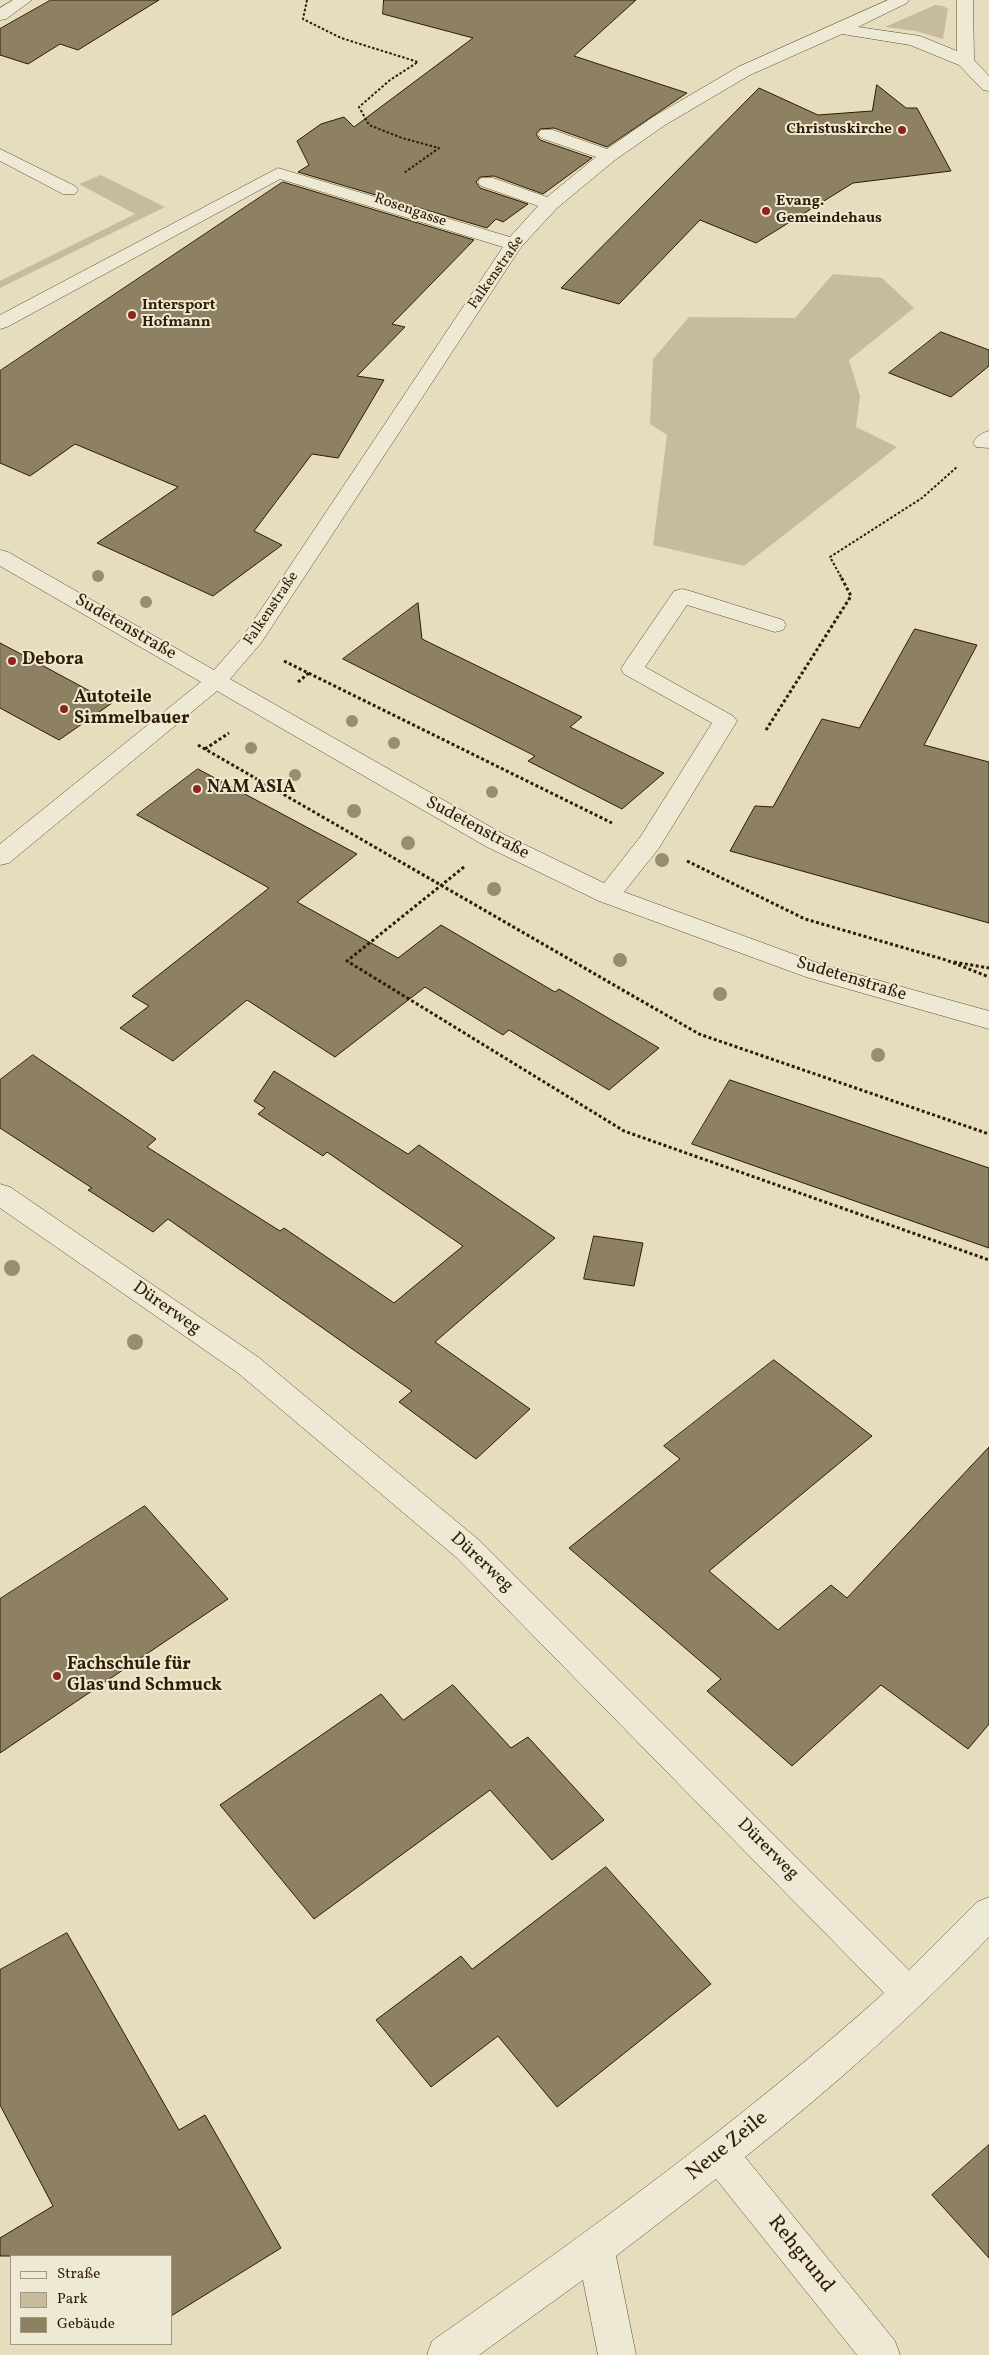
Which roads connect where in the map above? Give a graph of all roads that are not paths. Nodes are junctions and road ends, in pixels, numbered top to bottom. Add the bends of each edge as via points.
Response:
1 (24, 0) edge
2 (901, 0) edge
3 (965, 0) edge
4 (0, 15) edge
5 (840, 29) junction
6 (965, 61) junction
7 (989, 86) edge
8 (548, 134) dead end
9 (0, 154) edge
10 (610, 156) junction
11 (487, 182) dead end
12 (68, 190) dead end
13 (550, 204) junction
14 (514, 244) junction
15 (0, 323) edge
16 (0, 557) edge
17 (775, 625) dead end
18 (217, 680) junction
19 (0, 858) edge
20 (608, 895) junction
21 (989, 1020) edge
22 (0, 1194) edge
23 (989, 1913) edge
24 (909, 1994) junction
25 (720, 2155) junction
26 (596, 2249) junction
27 (446, 2355) edge
28 (617, 2355) edge
29 (881, 2355) edge

1 - 4 street
2 - 5 street, Falkenstraße
3 - 6 street
5 - 6 street via 914,40
5 - 10 street, Falkenstraße via 744,71 659,121
6 - 7 street
8 - 10 street
9 - 12 street
10 - 13 street, Falkenstraße
11 - 13 street
13 - 14 street, Falkenstraße
14 - 15 street, Rosengasse via 278,172
14 - 18 street, Falkenstraße via 250,643
16 - 18 street, Sudetenstraße
17 - 20 street via 682,596 632,669 725,721 650,842
18 - 19 street, Falkenstraße
18 - 20 street, Sudetenstraße via 496,841
20 - 21 street, Sudetenstraße via 815,971
22 - 24 street, Dürerweg via 248,1365 468,1549
23 - 24 street, Neue Zeile
24 - 25 street, Neue Zeile
25 - 26 street, Neue Zeile
25 - 29 street, Rehgrund
26 - 27 street, Neue Zeile
26 - 28 street

